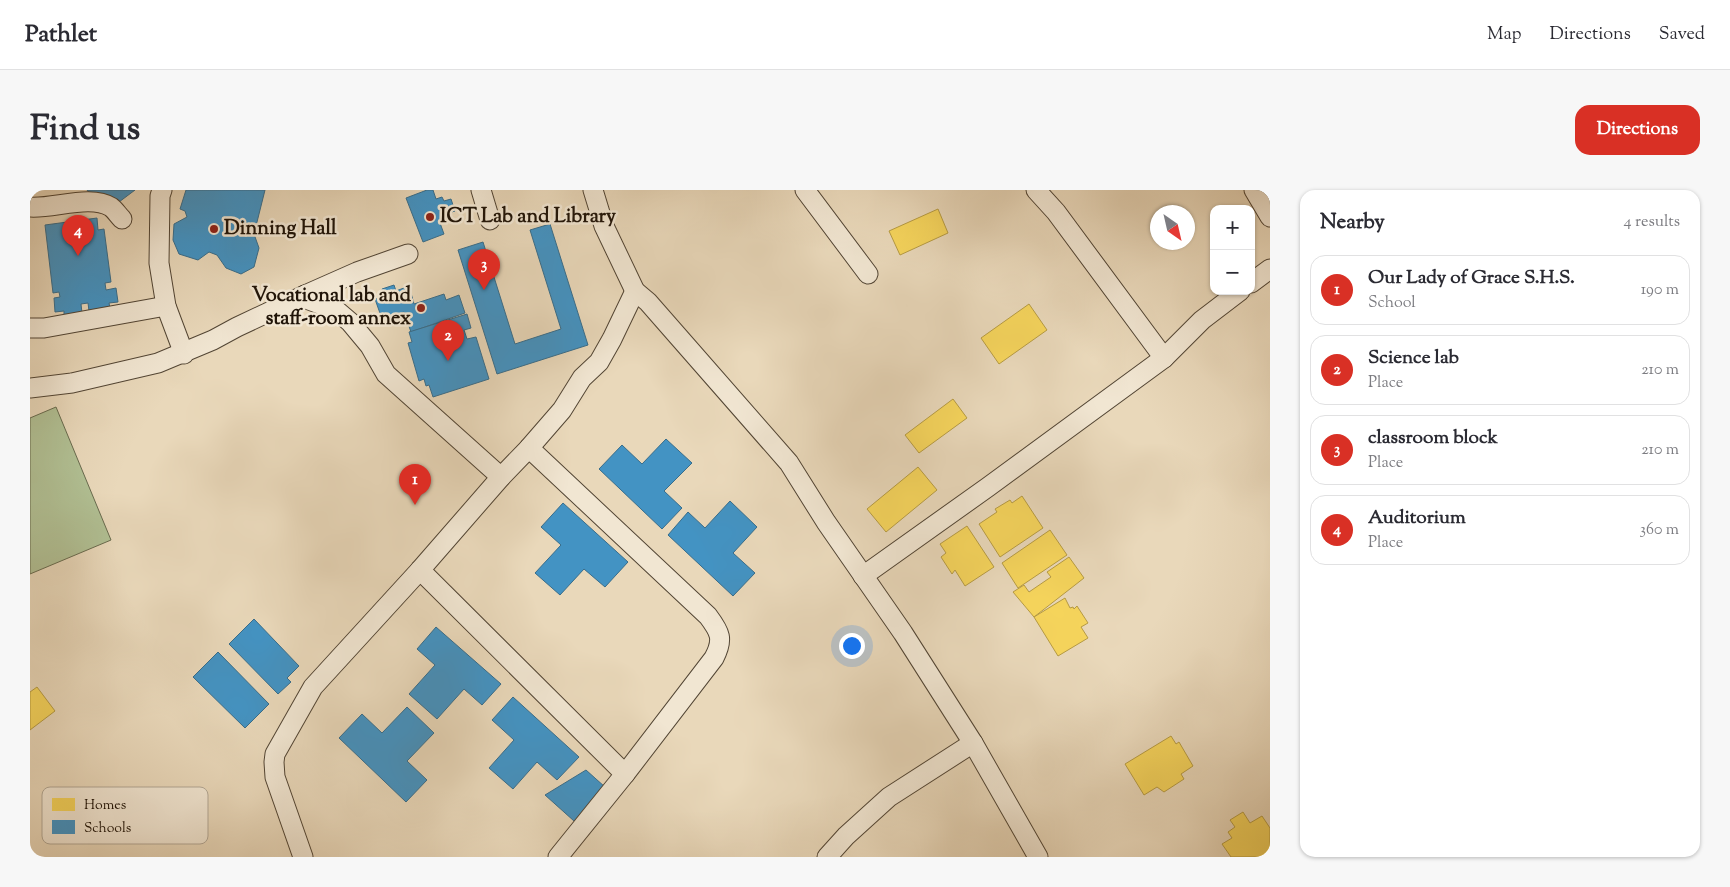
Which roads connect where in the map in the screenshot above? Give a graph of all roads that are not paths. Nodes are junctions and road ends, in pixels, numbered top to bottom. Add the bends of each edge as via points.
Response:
1 (162, 190) edge
2 (481, 190) edge
3 (593, 190) edge
4 (805, 190) edge
5 (1036, 190) edge
6 (1254, 190) edge
7 (30, 207) edge
8 (122, 218) dead end
9 (1270, 218) edge
10 (490, 220) dead end
11 (408, 254) dead end
12 (1270, 269) edge
13 (868, 274) dead end
14 (1255, 280) edge
15 (635, 292) junction
16 (305, 295) junction
17 (1235, 295) edge
18 (166, 306) junction
19 (30, 328) edge
20 (184, 354) junction
21 (1164, 358) junction
22 (30, 388) edge
23 (529, 448) junction
24 (501, 477) junction
25 (420, 570) junction
26 (863, 576) junction
27 (973, 743) junction
28 (625, 774) junction
29 (303, 857) edge
30 (558, 857) edge
31 (827, 857) edge
32 (1038, 857) edge

1 - 18 street via 159,262
2 - 10 street
3 - 15 street via 604,226
4 - 13 street
5 - 21 street via 1056,212
6 - 9 street
7 - 8 street via 104,203
11 - 16 street
12 - 14 street
15 - 23 street via 599,362 582,378 562,410
15 - 26 street via 648,302 789,463
16 - 20 street
16 - 24 street via 309,300 336,310 350,322 370,346 386,374
17 - 21 street via 1202,320
18 - 19 street
18 - 20 street
20 - 22 street via 115,374
21 - 26 street
23 - 24 street
23 - 28 street via 708,616 720,638 720,647 714,658
24 - 25 street
25 - 28 street
25 - 29 street via 313,687 275,754 275,777
26 - 27 street
27 - 31 street via 889,798
27 - 32 street
28 - 30 street

